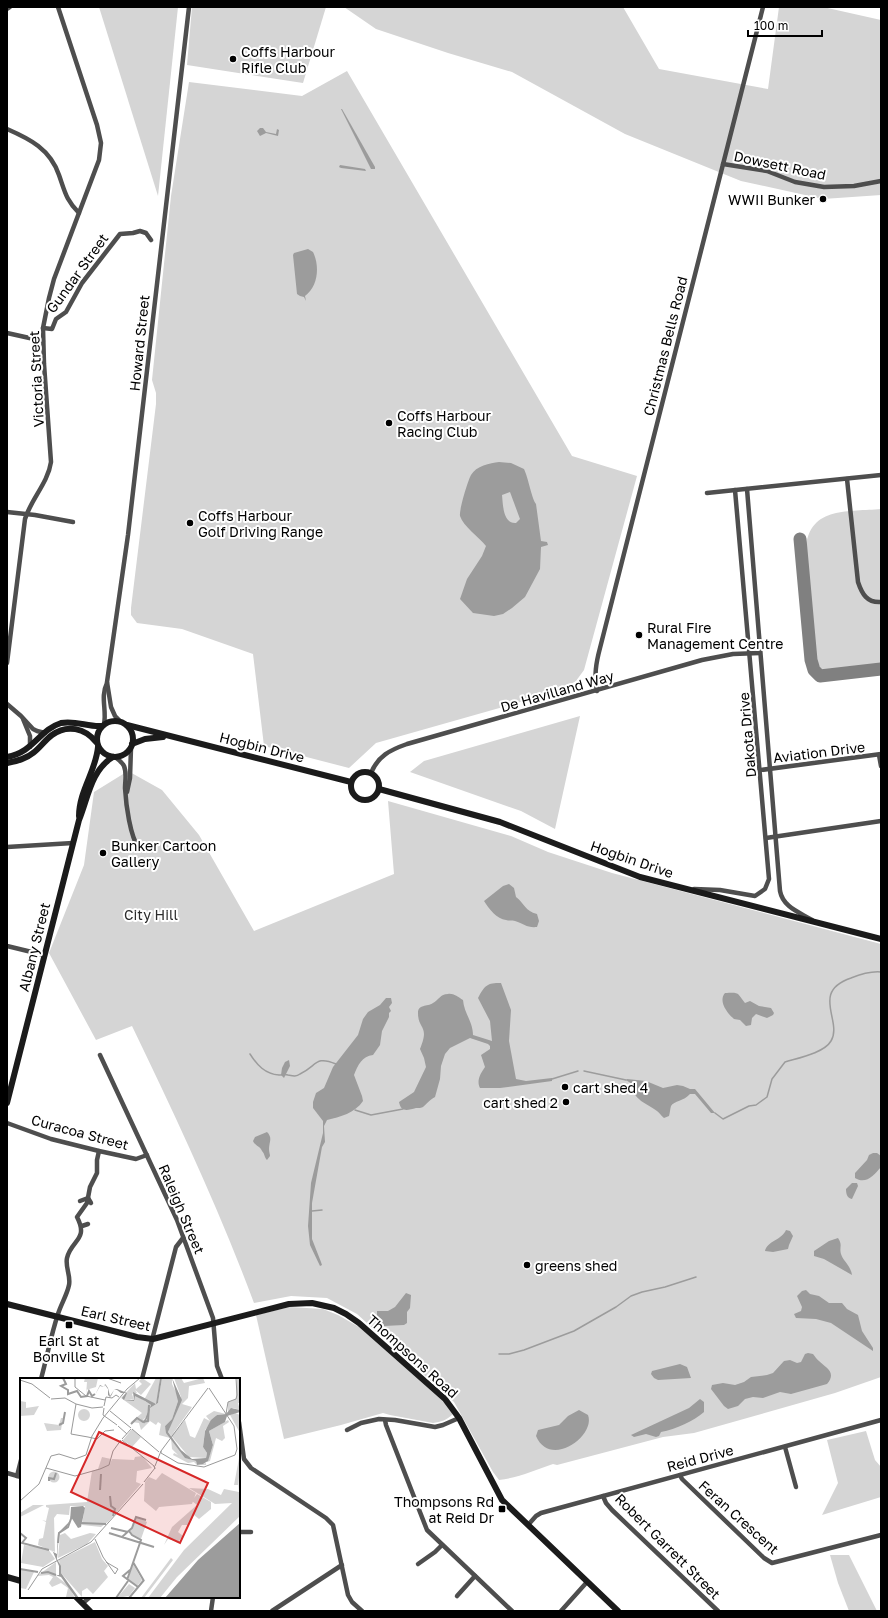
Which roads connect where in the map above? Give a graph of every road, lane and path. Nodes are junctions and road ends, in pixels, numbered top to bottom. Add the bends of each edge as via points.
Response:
1 (10, 7) edge
2 (58, 7) edge
3 (189, 7) edge
4 (763, 7) edge
5 (7, 9) edge
6 (7, 129) edge
7 (723, 164) junction
8 (881, 182) edge
9 (79, 213) junction
10 (151, 240) dead end
11 (43, 328) junction
12 (7, 333) edge
13 (43, 341) junction
14 (881, 475) edge
15 (847, 479) junction
16 (747, 489) junction
17 (735, 490) junction
18 (706, 493) dead end
19 (7, 512) edge
20 (26, 514) junction
21 (73, 522) dead end
22 (881, 602) edge
23 (760, 653) junction
24 (751, 654) junction
25 (7, 663) edge
26 (107, 682) junction
27 (597, 691) junction
28 (7, 704) edge
29 (21, 716) junction
30 (120, 721) junction
31 (102, 725) junction
32 (127, 725) junction
33 (46, 733) junction
34 (168, 736) junction
35 (97, 744) junction
36 (131, 746) junction
37 (30, 747) junction
38 (880, 755) edge
39 (7, 757) edge
40 (114, 757) junction
41 (7, 763) edge
42 (881, 766) edge
43 (770, 769) junction
44 (761, 770) junction
45 (371, 772) junction
46 (351, 782) junction
47 (379, 789) junction
48 (126, 797) junction
49 (79, 820) junction
50 (881, 821) edge
51 (776, 837) junction
52 (766, 838) junction
53 (73, 843) junction
54 (7, 847) edge
55 (139, 849) dead end
56 (680, 888) junction
57 (816, 922) junction
58 (881, 939) edge
59 (7, 946) edge
60 (44, 955) junction
61 (100, 1055) dead end
62 (7, 1103) edge
63 (7, 1123) edge
64 (99, 1151) junction
65 (147, 1155) junction
66 (88, 1198) junction
67 (80, 1201) dead end
68 (91, 1204) dead end
69 (88, 1224) dead end
70 (82, 1226) junction
71 (183, 1238) junction
72 (7, 1304) edge
73 (289, 1304) joint
74 (57, 1316) junction
75 (213, 1324) junction
76 (153, 1339) junction
77 (41, 1378) edge
78 (142, 1378) edge
79 (222, 1378) edge
80 (459, 1418) junction
81 (386, 1420) junction
82 (881, 1420) edge
83 (347, 1430) dead end
84 (240, 1435) edge
85 (785, 1447) junction
86 (242, 1460) edge
87 (7, 1473) edge
88 (680, 1475) junction
89 (19, 1476) edge
90 (796, 1487) dead end
91 (603, 1496) junction
92 (528, 1525) junction
93 (240, 1532) edge
94 (251, 1532) dead end
95 (881, 1536) edge
96 (442, 1545) junction
97 (418, 1564) dead end
98 (342, 1565) junction
99 (475, 1576) junction
100 (7, 1577) edge
101 (20, 1581) edge
102 (587, 1582) junction
103 (457, 1596) dead end
104 (77, 1598) edge
105 (89, 1598) edge
106 (213, 1598) edge
107 (83, 1603) junction
108 (90, 1611) edge
109 (211, 1611) edge
110 (272, 1611) edge
111 (362, 1611) edge
112 (512, 1611) edge
113 (561, 1611) edge
114 (618, 1611) edge
115 (718, 1611) edge

1 - 5 street
2 - 9 street, Victoria Street via 101,143 99,160
3 - 26 street, Howard Street via 128,535
4 - 7 street, Christmas Bells Road
6 - 9 street via 27,138 46,152 54,163 70,205
7 - 8 street, Dowsett Road via 767,171 795,182 824,187
7 - 27 street, Christmas Bells Road via 595,668
9 - 11 street, Victoria Street via 48,298
10 - 11 street, Gundar Street via 146,233 140,231 120,234 82,283 66,312 56,319 52,329
11 - 13 street, Victoria Street
12 - 13 street
13 - 20 street, Victoria Street via 51,462
14 - 15 street
15 - 16 street
15 - 22 street via 858,582 861,592 868,600
16 - 17 street
16 - 23 street, Dakota Drive
17 - 18 street
17 - 24 street, Dakota Drive
19 - 20 street
20 - 21 street
20 - 25 street, Victoria Street
23 - 24 street, De Havilland Way
23 - 43 street, Dakota Drive
24 - 27 street, De Havilland Way via 720,656
24 - 44 street, Dakota Drive
26 - 30 street, Howard Street via 110,708
26 - 31 street, Howard Street
27 - 45 street, De Havilland Way via 391,750 382,756
28 - 29 street
29 - 33 street via 33,729
29 - 37 street via 30,736
30 - 31 street via 114,720
30 - 32 street
31 - 33 street via 66,722 54,726
31 - 35 street via 96,736
32 - 34 street, Hogbin Drive
32 - 36 street via 132,734
33 - 37 street
34 - 36 street, Hogbin Drive via 145,739
34 - 46 street, Hogbin Drive
35 - 40 street via 104,754
35 - 41 street via 87,732 62,730 52,735 27,757
35 - 49 street, Albany Street via 95,765 85,786
36 - 40 street via 127,753
36 - 48 street via 130,778
37 - 39 street
38 - 42 street
38 - 43 street, Aviation Drive
40 - 48 street via 124,766
40 - 49 street, Albany Street via 105,763 96,775
43 - 44 street, Aviation Drive
43 - 51 street, Dakota Drive
44 - 52 street, Dakota Drive
45 - 46 street via 359,772
45 - 47 street via 379,781
46 - 47 street via 352,792 363,800 372,798
47 - 56 street, Hogbin Drive via 500,822 615,868
48 - 55 street via 130,825
49 - 53 street, Albany Street
50 - 51 street
51 - 52 street
51 - 57 street, Dakota Drive via 782,898 785,904
52 - 56 street, Dakota Drive via 769,879 765,889 759,894 750,896 720,890
53 - 54 street
53 - 60 street, Albany Street
56 - 57 street, Hogbin Drive
57 - 58 street, Hogbin Drive
59 - 60 street
60 - 62 street, Albany Street
61 - 65 street, Raleigh Street
63 - 64 street, Curacoa Street via 51,1139
64 - 65 street, Curacoa Street via 136,1159
64 - 66 street via 97,1173
65 - 71 street, Raleigh Street
66 - 67 street
66 - 68 street
66 - 70 street via 77,1217
69 - 70 street
70 - 74 street via 78,1241 67,1256 69,1284
71 - 75 street, Raleigh Street
71 - 76 street via 176,1247
72 - 74 street, Earl Street
73 - 75 street, Earl Street
73 - 80 street, Thompsons Road via 312,1303 334,1308 346,1314 445,1399
74 - 76 street, Earl Street
74 - 77 street
75 - 76 street, Earl Street
75 - 79 street, Raleigh Street via 217,1366
76 - 78 street
80 - 81 street via 435,1427
80 - 92 street, Thompsons Road via 502,1500
81 - 83 street via 379,1419
81 - 96 street via 427,1530
82 - 85 street, Reid Drive
84 - 86 street
85 - 88 street, Reid Drive
85 - 90 street
86 - 98 street via 333,1525
87 - 89 street
88 - 91 street, Reid Drive
88 - 95 street, Feran Crescent via 772,1564
91 - 92 street, Reid Drive via 541,1514
91 - 115 street, Robert Garrett Street via 612,1510
92 - 102 street, Thompsons Road
93 - 94 street
96 - 97 street
96 - 99 street
98 - 110 street
98 - 111 street via 348,1595
99 - 103 street
99 - 112 street
100 - 101 street
102 - 113 street
102 - 114 street, Thompsons Road
104 - 107 street
105 - 107 street
106 - 109 street
107 - 108 street

